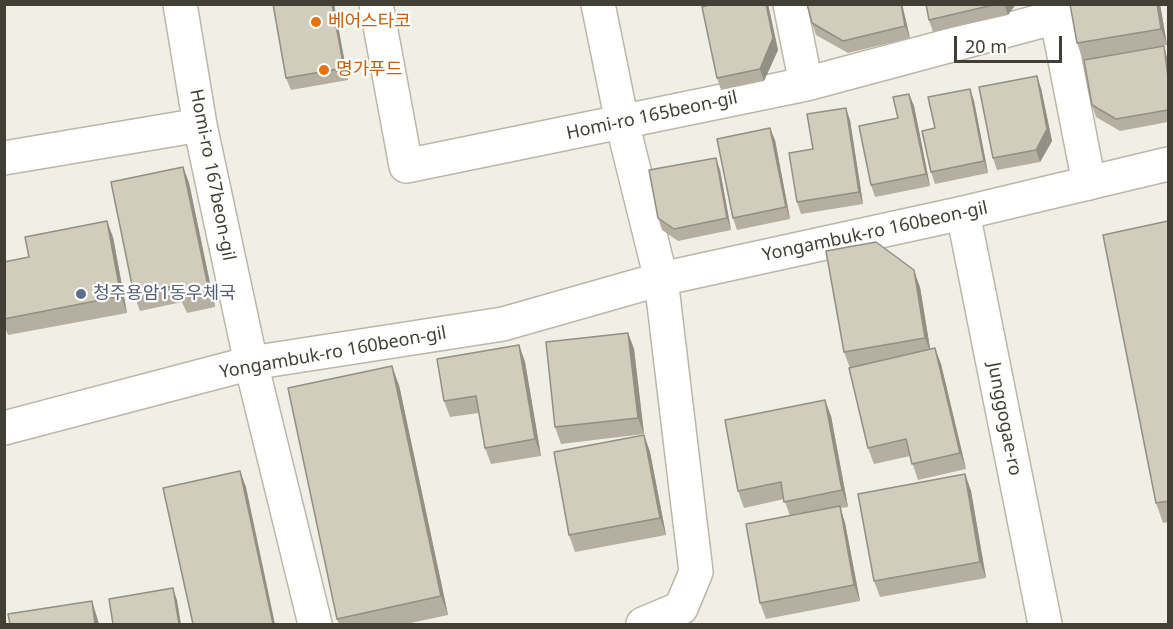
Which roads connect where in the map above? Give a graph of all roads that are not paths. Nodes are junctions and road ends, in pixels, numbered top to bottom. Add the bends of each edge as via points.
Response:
1 (180, 4) edge
2 (376, 4) edge
3 (598, 4) edge
4 (790, 4) edge
5 (1055, 11) edge
6 (807, 84) junction
7 (622, 122) junction
8 (200, 125) junction
9 (4, 158) edge
10 (1168, 164) edge
11 (1089, 183) junction
12 (963, 213) junction
13 (661, 279) junction
14 (251, 363) junction
15 (4, 428) edge
16 (315, 624) edge
17 (643, 624) edge
18 (1045, 624) edge

1 - 8 street, Homi-ro 167beon-gil
2 - 7 street, Homi-ro 165beon-gil via 406,166
3 - 7 street
4 - 6 street
5 - 6 street, Homi-ro 165beon-gil
5 - 11 street
6 - 7 street, Homi-ro 165beon-gil
7 - 13 street
8 - 9 street
8 - 14 street, Homi-ro 167beon-gil
10 - 11 street, Yongambuk-ro 160beon-gil
11 - 12 street, Yongambuk-ro 160beon-gil
12 - 13 street, Yongambuk-ro 160beon-gil
12 - 18 street, Junggogae-ro
13 - 14 street, Yongambuk-ro 160beon-gil via 504,324
13 - 17 street via 696,572 681,608
14 - 15 street, Yongambuk-ro 160beon-gil
14 - 16 street, Homi-ro 167beon-gil

